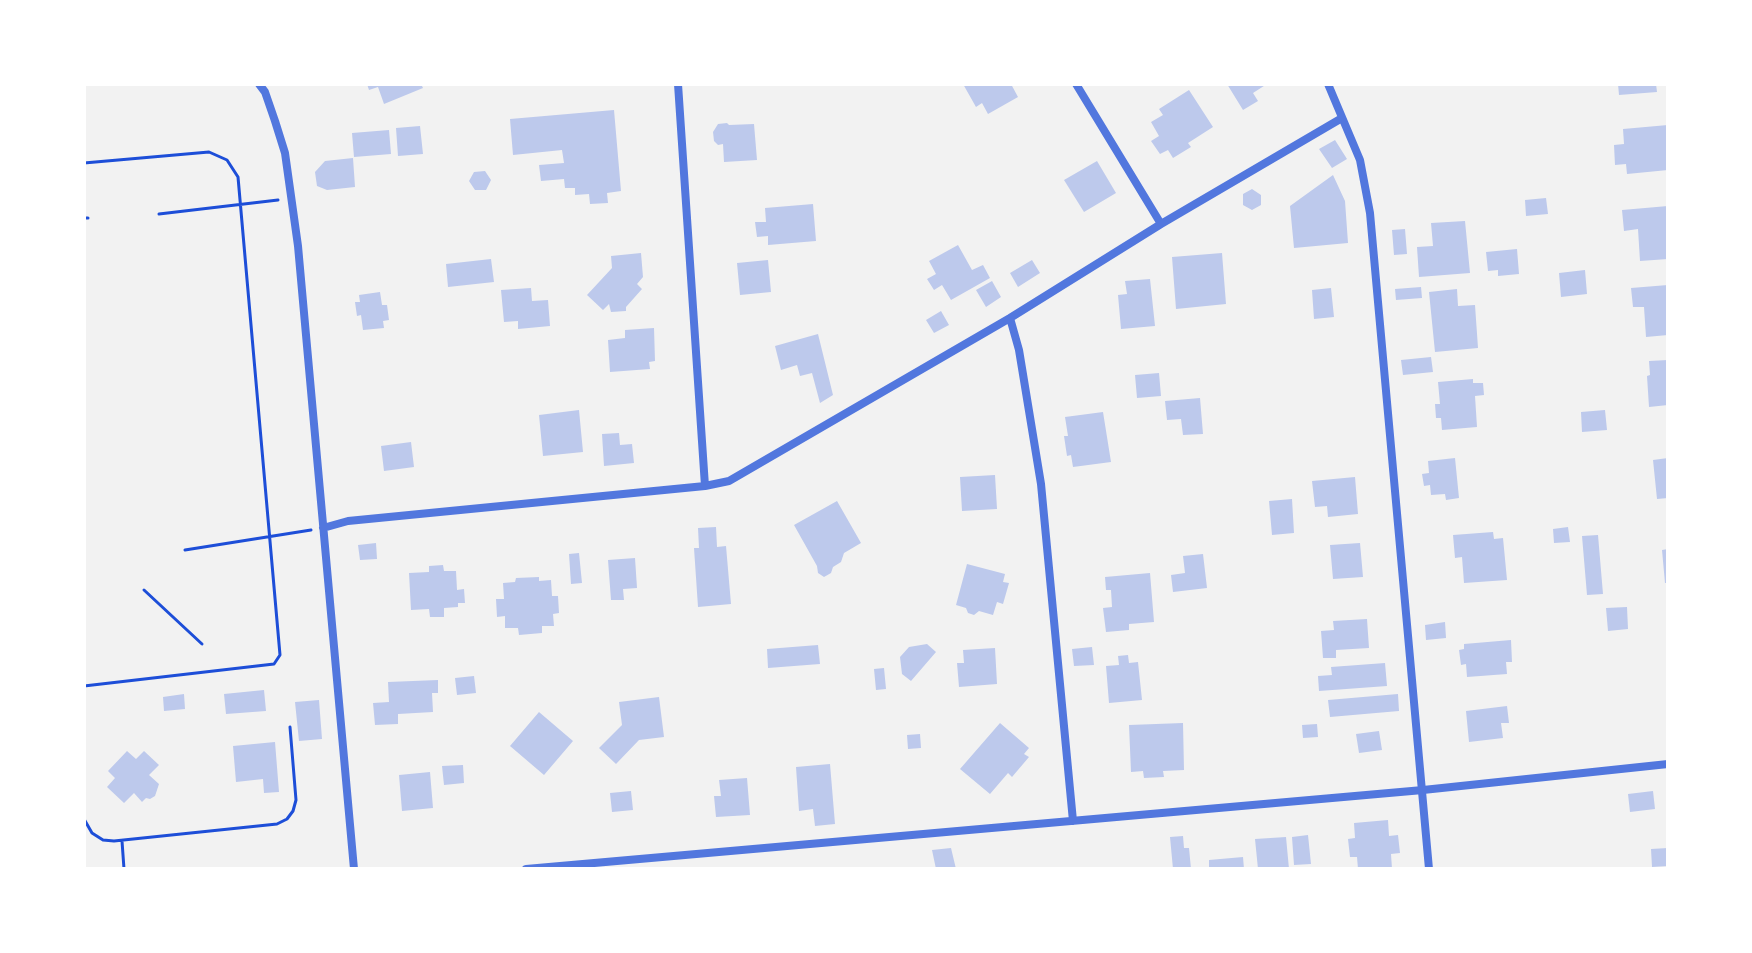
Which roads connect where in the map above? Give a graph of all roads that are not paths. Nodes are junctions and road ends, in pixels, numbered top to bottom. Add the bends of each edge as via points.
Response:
1 (259, 84) edge
2 (678, 84) edge
3 (1076, 84) edge
4 (1328, 84) edge
5 (1342, 118) junction
6 (1161, 224) junction
7 (1010, 318) junction
8 (705, 486) junction
9 (323, 528) junction
10 (1668, 764) edge
11 (1423, 790) junction
12 (1073, 821) junction
13 (354, 869) edge
14 (526, 869) edge
15 (1429, 869) edge

1 - 9 street via 285,153
2 - 8 street
3 - 6 street
4 - 5 street
5 - 6 street
5 - 11 street via 1360,160 1370,213
6 - 7 street
7 - 8 street via 748,472
7 - 12 street via 1041,484
8 - 9 street via 348,521
9 - 13 street
10 - 11 street
11 - 12 street
11 - 15 street
12 - 14 street

